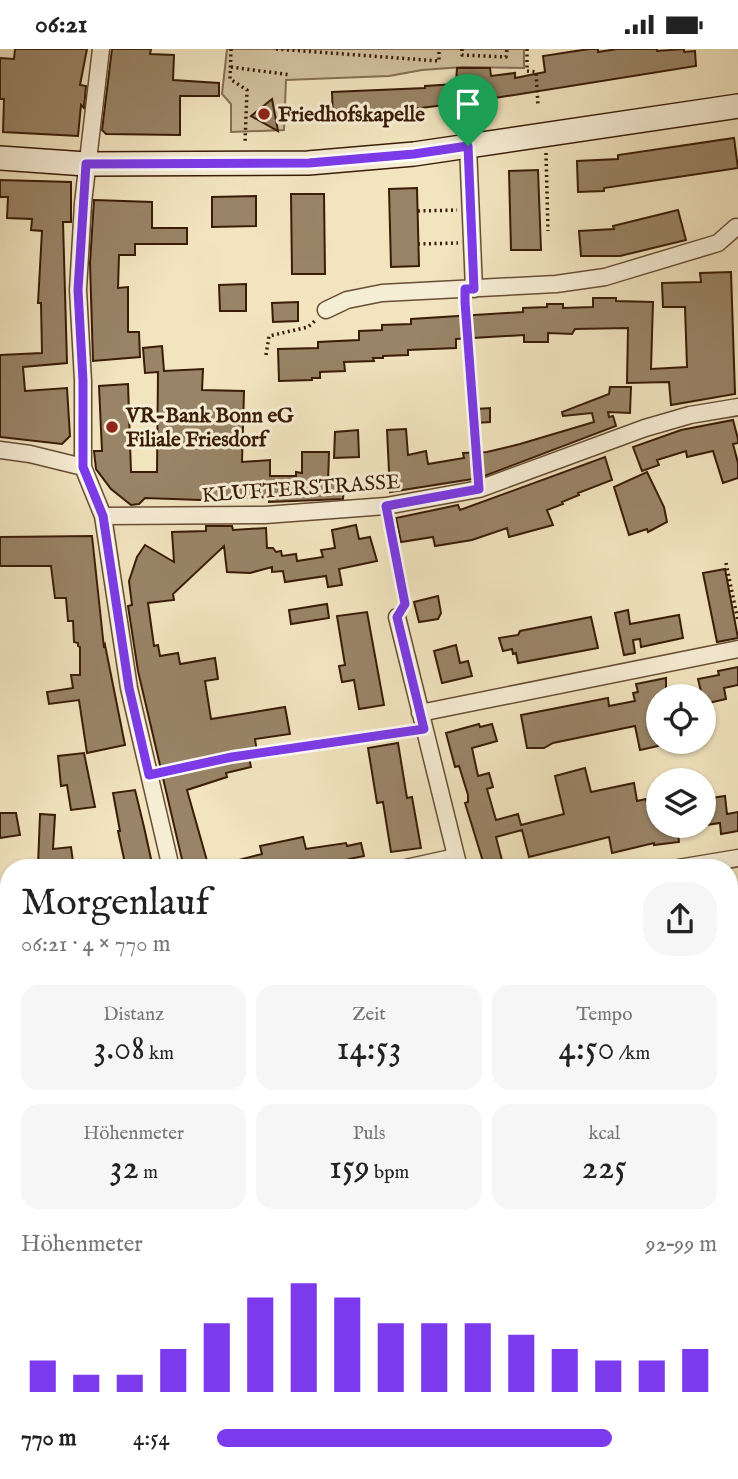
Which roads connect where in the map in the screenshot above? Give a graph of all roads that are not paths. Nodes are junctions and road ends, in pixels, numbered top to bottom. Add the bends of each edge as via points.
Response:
1 (101, 49) edge
2 (738, 106) edge
3 (468, 146) junction
4 (0, 158) edge
5 (86, 164) junction
6 (737, 227) edge
7 (469, 289) junction
8 (326, 310) road end
9 (738, 407) edge
10 (0, 450) edge
11 (83, 467) junction
12 (103, 516) junction
13 (397, 617) road end
14 (738, 649) edge
15 (422, 721) junction
16 (169, 859) edge
17 (457, 859) edge

1 - 5 street
2 - 3 street
3 - 5 street via 309,163
3 - 7 street
4 - 5 street
5 - 11 street via 78,290
6 - 7 street via 718,243 605,277
7 - 8 street via 382,293 346,300
9 - 12 street, KLUFTERSTRASSE via 645,428 479,489 386,506
10 - 11 street
11 - 12 street
12 - 16 street via 129,688
13 - 15 street
14 - 15 street
15 - 17 street

